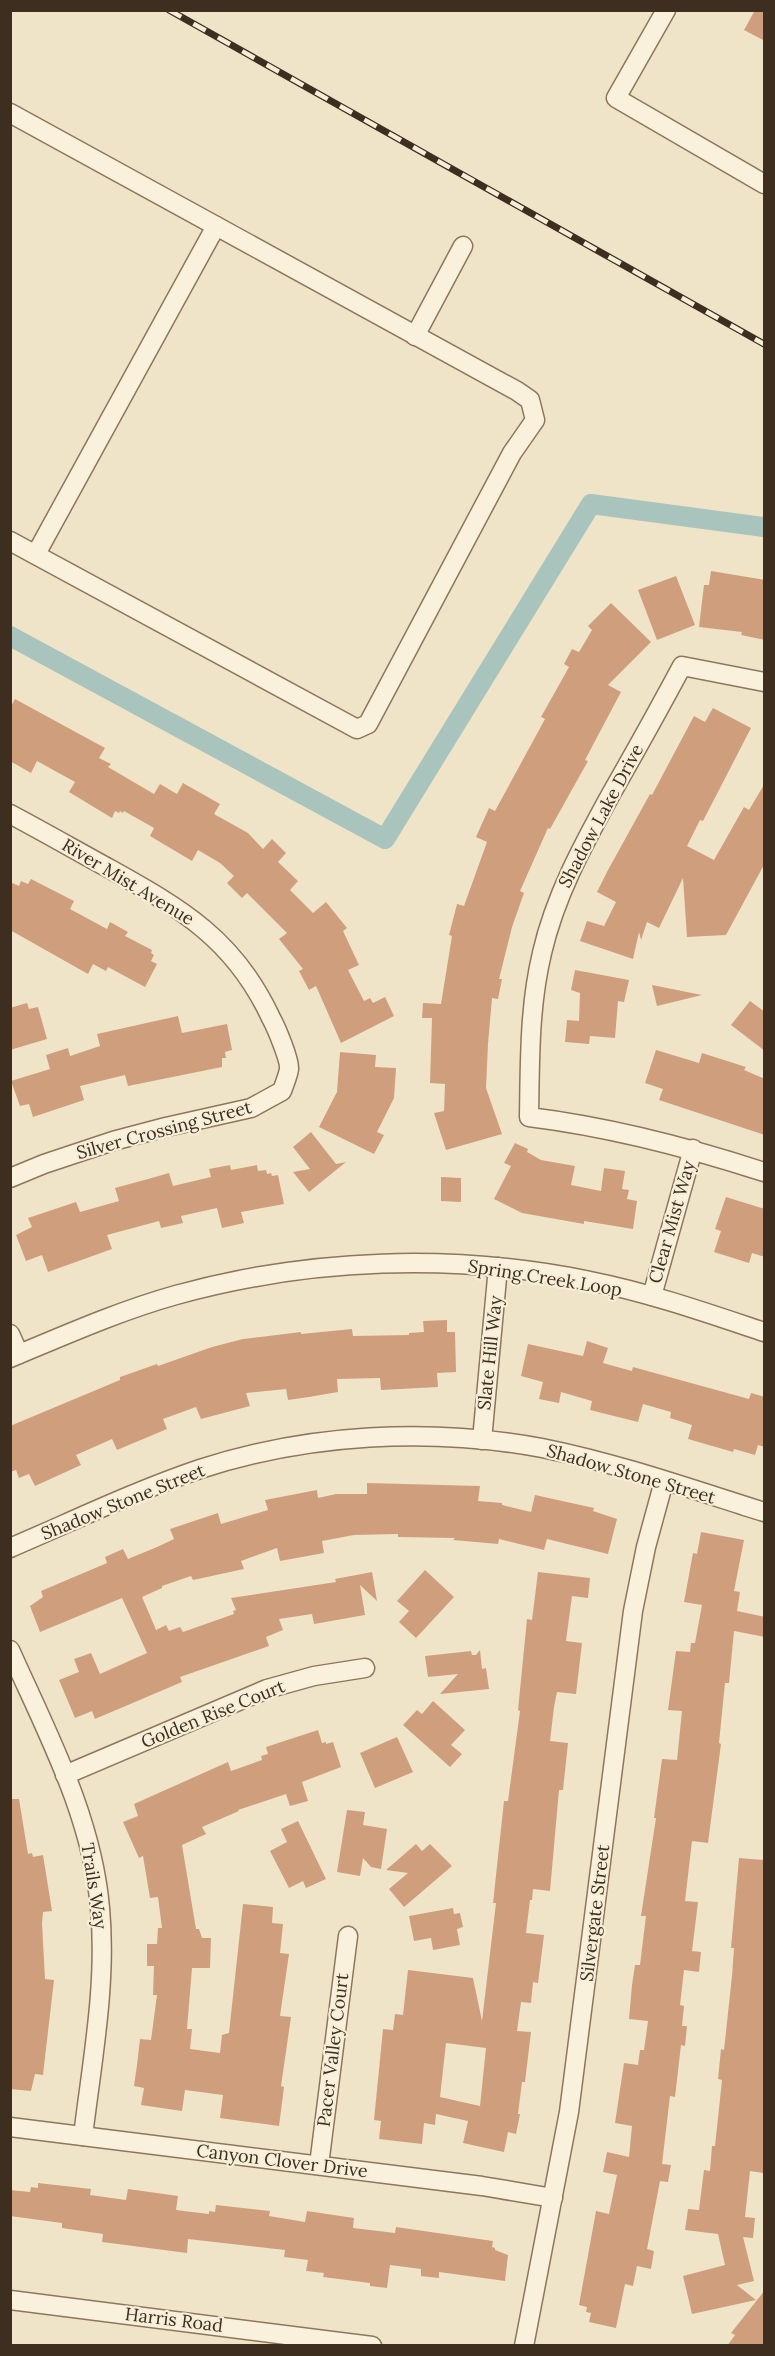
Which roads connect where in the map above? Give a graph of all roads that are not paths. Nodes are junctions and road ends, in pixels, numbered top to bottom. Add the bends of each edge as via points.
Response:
1 (666, 10) edge
2 (10, 113) edge
3 (765, 184) edge
4 (216, 226) junction
5 (463, 246) dead end
6 (415, 336) junction
7 (10, 541) edge
8 (36, 554) junction
9 (765, 682) edge
10 (10, 814) edge
11 (282, 1091) joint
12 (693, 1149) junction
13 (765, 1172) edge
14 (10, 1178) edge
15 (498, 1267) junction
16 (652, 1296) junction
17 (765, 1332) edge
18 (10, 1334) edge
19 (15, 1356) edge
20 (482, 1440) junction
21 (664, 1481) junction
22 (765, 1512) edge
23 (10, 1548) edge
24 (10, 1650) edge
25 (365, 1668) dead end
26 (65, 1776) junction
27 (348, 1936) dead end
28 (10, 2127) edge
29 (83, 2136) junction
30 (319, 2165) junction
31 (553, 2198) junction
32 (10, 2300) edge
33 (372, 2346) edge
34 (524, 2346) edge

1 - 3 street via 616,98
2 - 4 street
4 - 6 street
4 - 8 street
5 - 6 street
6 - 8 street via 530,400 535,420 512,453 364,728 357,729
7 - 8 street
9 - 12 street, Shadow Lake Drive via 682,666 576,858 557,901 534,998 529,1117
10 - 11 street, River Mist Avenue via 160,897 219,941 243,969 277,1029 289,1069
11 - 14 street, Silver Crossing Street via 251,1108 113,1141
12 - 13 street
12 - 16 street, Clear Mist Way
15 - 16 street, Spring Creek Loop via 590,1280
15 - 19 street, Spring Creek Loop via 373,1264 296,1270 236,1281 117,1314
15 - 20 street, Slate Hill Way
16 - 17 street, Spring Creek Loop
18 - 19 street
20 - 21 street, Shadow Stone Street via 588,1458
20 - 23 street, Shadow Stone Street via 383,1437 260,1453 143,1490
21 - 22 street, Shadow Stone Street
21 - 31 street, Silvergate Street via 633,1611 569,2112
24 - 26 street, Trails Way
25 - 26 street, Golden Rise Court via 267,1689
26 - 29 street, Trails Way via 93,1862 103,1953
27 - 30 street, Pacer Valley Court
28 - 29 street, Canyon Clover Drive
29 - 30 street, Canyon Clover Drive
30 - 31 street, Canyon Clover Drive
31 - 34 street, Silvergate Street
32 - 33 street, Harris Road

